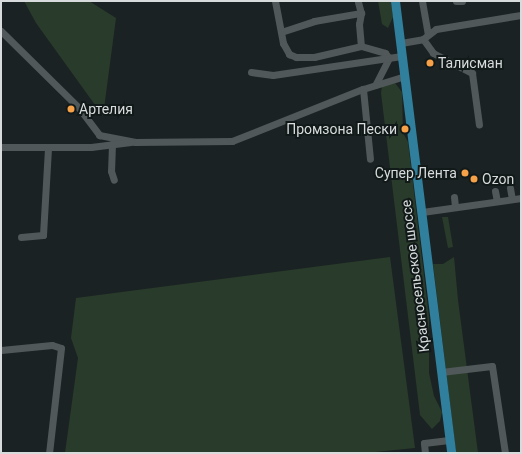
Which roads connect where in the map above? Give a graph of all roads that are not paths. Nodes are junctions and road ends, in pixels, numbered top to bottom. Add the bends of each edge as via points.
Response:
1 (275, 1) edge
2 (395, 1) edge
3 (422, 1) edge
4 (456, 1) edge
5 (462, 1) edge
6 (358, 2) edge
7 (361, 13) junction
8 (521, 15) edge
9 (1, 31) edge
10 (281, 32) junction
11 (425, 36) junction
12 (401, 43) junction
13 (361, 46) junction
14 (402, 56) junction
15 (389, 58) junction
16 (251, 72) dead end
17 (405, 76) junction
18 (375, 85) junction
19 (363, 89) junction
20 (478, 125) dead end
21 (135, 142) junction
22 (112, 144) junction
23 (1, 147) edge
24 (48, 147) junction
25 (370, 159) dead end
26 (114, 180) dead end
27 (510, 188) dead end
28 (495, 191) dead end
29 (454, 197) dead end
30 (521, 198) edge
31 (512, 199) junction
32 (497, 201) junction
33 (455, 207) junction
34 (422, 212) junction
35 (22, 237) dead end
36 (1, 350) edge
37 (441, 372) junction
38 (449, 440) junction
39 (49, 453) edge
40 (425, 453) edge
41 (451, 453) edge
42 (505, 453) edge

1 - 10 street
2 - 12 main road, Красносельское шоссе
3 - 11 street
4 - 5 street
6 - 7 street
7 - 10 street via 314,21
7 - 13 street
8 - 11 street via 436,29
9 - 21 street via 78,108 100,135
10 - 13 street via 286,50 296,57 314,57
11 - 12 street
11 - 20 street via 433,53 472,73
12 - 14 main road, Красносельское шоссе
13 - 15 street via 385,53
14 - 15 street
14 - 17 main road, Красносельское шоссе
15 - 16 street via 273,75
15 - 18 street
17 - 18 street
17 - 34 main road, Красносельское шоссе
18 - 19 street
19 - 21 street via 232,142
19 - 25 street
21 - 22 street
22 - 24 street
22 - 26 street via 111,171
23 - 24 street
24 - 35 street via 43,234
27 - 31 street
28 - 32 street
29 - 33 street
30 - 31 street
31 - 32 street
32 - 33 street
33 - 34 street
34 - 37 main road, Красносельское шоссе
36 - 39 street via 52,346 61,348
37 - 38 main road, Красносельское шоссе
37 - 42 street via 492,366
38 - 40 street via 424,443
38 - 41 main road, Красносельское шоссе

